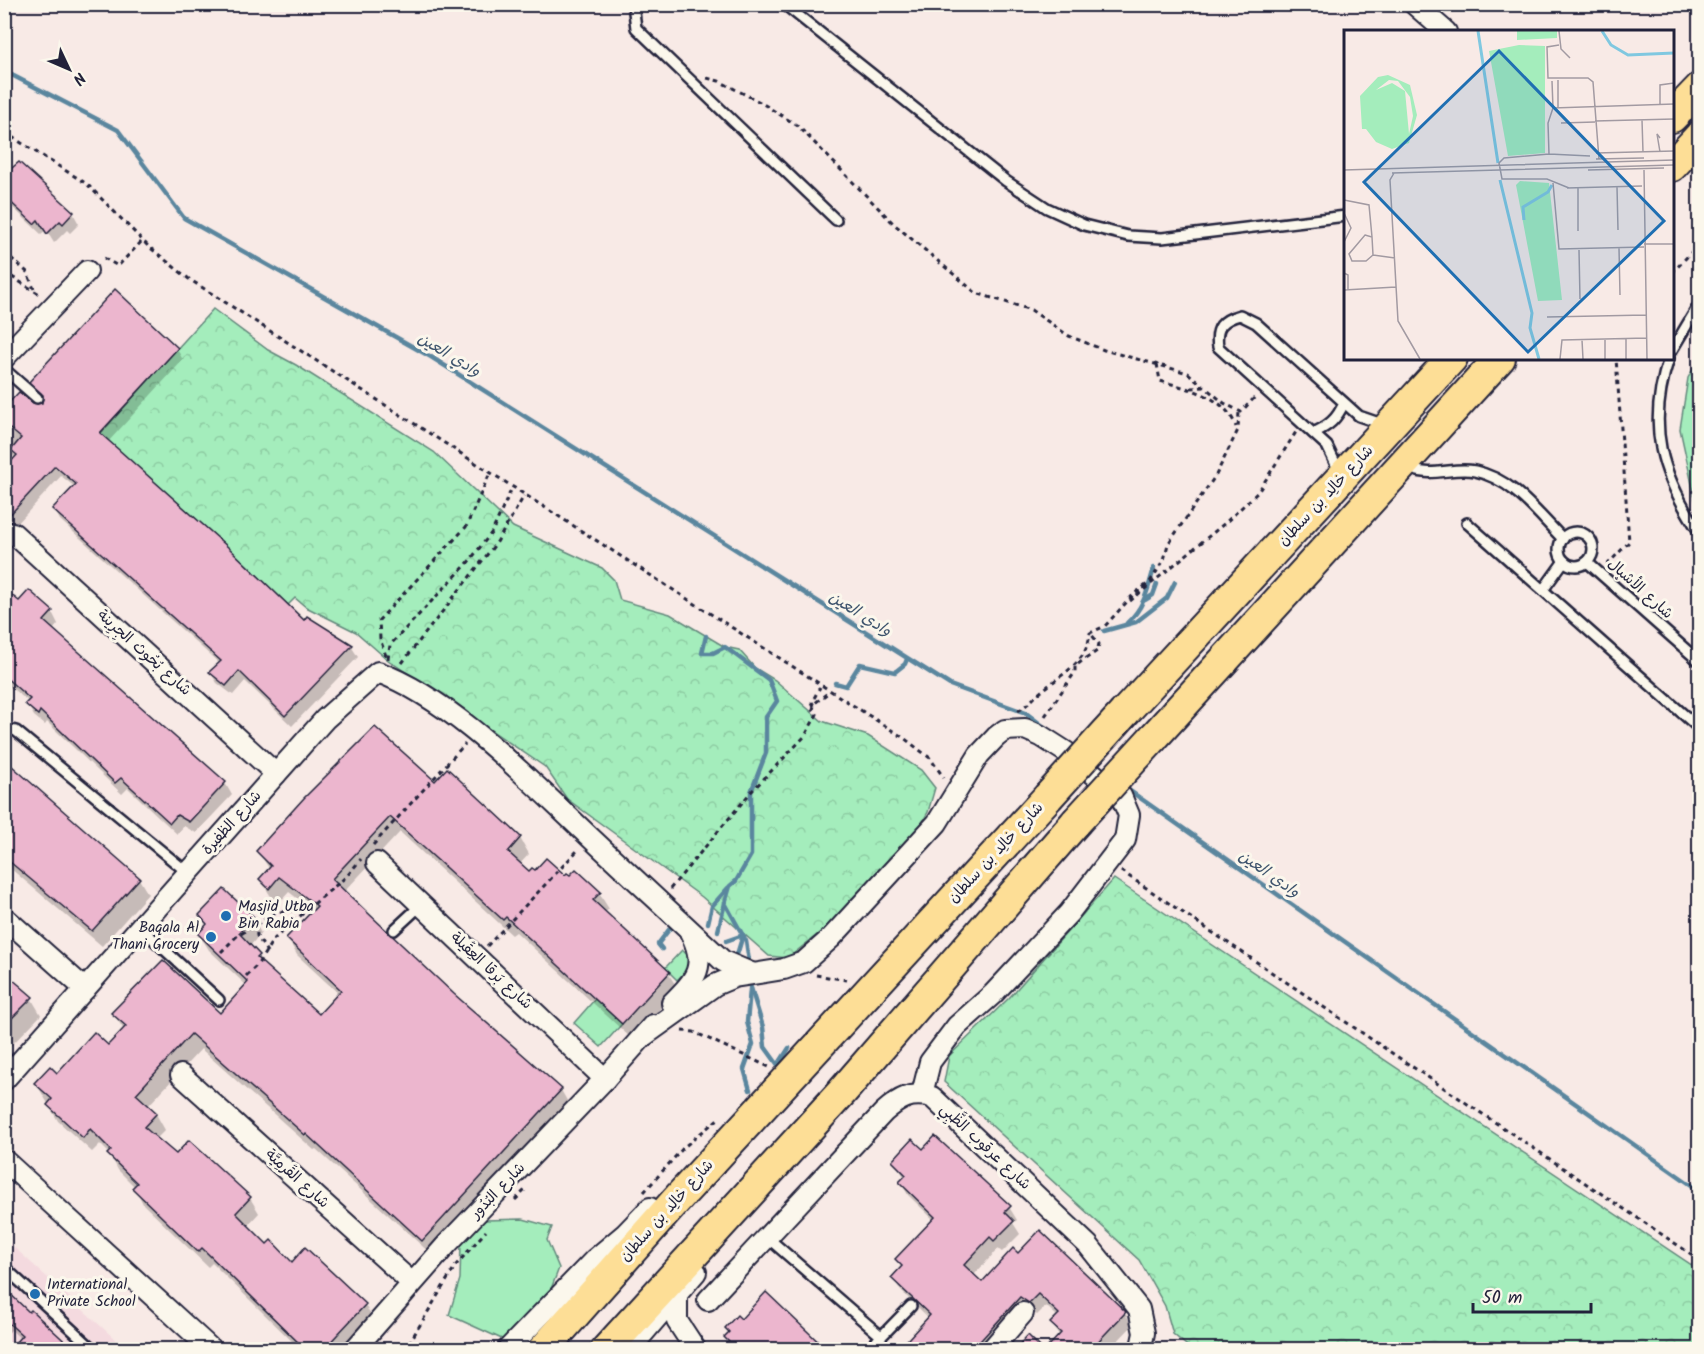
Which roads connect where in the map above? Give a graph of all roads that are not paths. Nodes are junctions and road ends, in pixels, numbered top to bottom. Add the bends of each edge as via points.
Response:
1 (633, 4) edge
2 (784, 4) edge
3 (1414, 4) edge
4 (1444, 30) edge
5 (1700, 88) edge
6 (1674, 115) edge
7 (1700, 136) edge
8 (1674, 164) edge
9 (1344, 216) edge
10 (836, 219) dead end
11 (87, 271) dead end
12 (1700, 303) edge
13 (1674, 347) edge
14 (4, 358) edge
15 (1450, 360) edge
16 (1498, 360) edge
17 (1669, 360) edge
18 (4, 369) edge
19 (38, 398) dead end
20 (1344, 403) junction
21 (1390, 426) junction
22 (1313, 433) junction
23 (1405, 464) junction
24 (1342, 479) junction
25 (1467, 523) dead end
26 (13, 533) dead end
27 (1700, 533) edge
28 (1563, 539) junction
29 (1564, 561) junction
30 (1587, 562) junction
31 (1543, 590) junction
32 (1700, 662) edge
33 (4, 728) edge
34 (1700, 729) edge
35 (276, 774) junction
36 (377, 863) dead end
37 (188, 873) junction
38 (421, 905) junction
39 (4, 917) edge
40 (140, 927) junction
41 (688, 929) junction
42 (394, 930) dead end
43 (710, 949) junction
44 (751, 973) junction
45 (85, 990) junction
46 (699, 996) junction
47 (219, 1000) dead end
48 (645, 1035) junction
49 (808, 1058) junction
50 (181, 1075) dead end
51 (605, 1079) junction
52 (4, 1080) edge
53 (842, 1092) junction
54 (922, 1094) junction
55 (4, 1160) edge
56 (768, 1238) junction
57 (4, 1267) edge
58 (412, 1283) junction
59 (677, 1295) junction
60 (708, 1300) dead end
61 (911, 1306) dead end
62 (1023, 1313) dead end
63 (645, 1331) junction
64 (881, 1336) junction
65 (690, 1348) edge
66 (1142, 1349) edge
67 (94, 1350) edge
68 (213, 1350) edge
69 (354, 1350) edge
70 (507, 1350) edge
71 (543, 1350) edge
72 (606, 1350) edge
73 (629, 1350) edge
74 (868, 1350) edge
75 (991, 1350) edge

1 - 10 lane via 636,28
2 - 9 lane via 1006,181 1047,208 1084,225 1128,236 1162,238
3 - 4 street
5 - 6 main road
7 - 8 main road
11 - 14 street
12 - 13 lane
15 - 21 main road, شارع خالِد بن سلطان
16 - 23 main road
17 - 27 lane via 1659,400 1659,440 1671,485
18 - 19 lane
20 - 21 lane via 1359,416
20 - 22 lane via 1338,417
20 - 22 lane via 1256,322 1240,315 1226,319 1216,336 1218,347
21 - 24 main road, شارع خالِد بن سلطان
22 - 24 lane via 1327,446
23 - 28 lane via 1423,473 1466,470 1496,478 1514,489
23 - 53 main road, bridge via 1076,822
24 - 49 main road, شارع خالِد بن سلطان, bridge
25 - 31 lane
26 - 35 street, شارع بُحُوث الجِرِينة
28 - 29 lane via 1559,548
28 - 30 lane via 1571,533 1586,536 1593,549
29 - 30 lane via 1573,566
29 - 31 lane
30 - 32 lane, شارع الأشبال
31 - 34 lane
33 - 37 lane via 16,730
35 - 37 street, شارع الظفيرة
35 - 41 street, شارع الظفيرة via 325,719 378,672 421,692 475,734
36 - 38 street, شارع بَرقا العِقَيلة
37 - 40 street, شارع الظفيرة
38 - 42 lane
38 - 51 street, شارع بَرقا العِقَيلة
39 - 45 street
40 - 45 street, شارع الظفيرة
40 - 47 lane
41 - 43 street
41 - 48 street via 697,951 695,979
43 - 44 street via 729,966
43 - 46 street via 716,964
44 - 46 street via 715,985
44 - 54 street via 804,962 831,939 937,823 979,755 1005,730 1025,729 1041,736 1121,796 1129,815 1125,840 1069,913 993,994 957,1026 930,1062
45 - 52 street, شارع الظفيرة
46 - 48 street
48 - 51 street, شارع البُدُور
49 - 70 street via 737,1116
49 - 71 main road, شارع خالِد بن سلطان
50 - 58 street, شارع القَرمِيَّة
51 - 58 street, شارع البُدُور
53 - 59 street via 811,1138
53 - 72 main road
54 - 56 street via 909,1094 884,1112
54 - 66 street, شارع عرقوب الظَّبِي via 932,1097 1088,1245 1139,1309 1144,1333
55 - 68 street
56 - 60 street
56 - 64 lane
57 - 67 lane
58 - 69 street, شارع البُدُور
59 - 63 street
59 - 65 street via 677,1321
61 - 64 lane
62 - 75 street
63 - 65 street via 666,1332
63 - 73 street
64 - 74 lane

